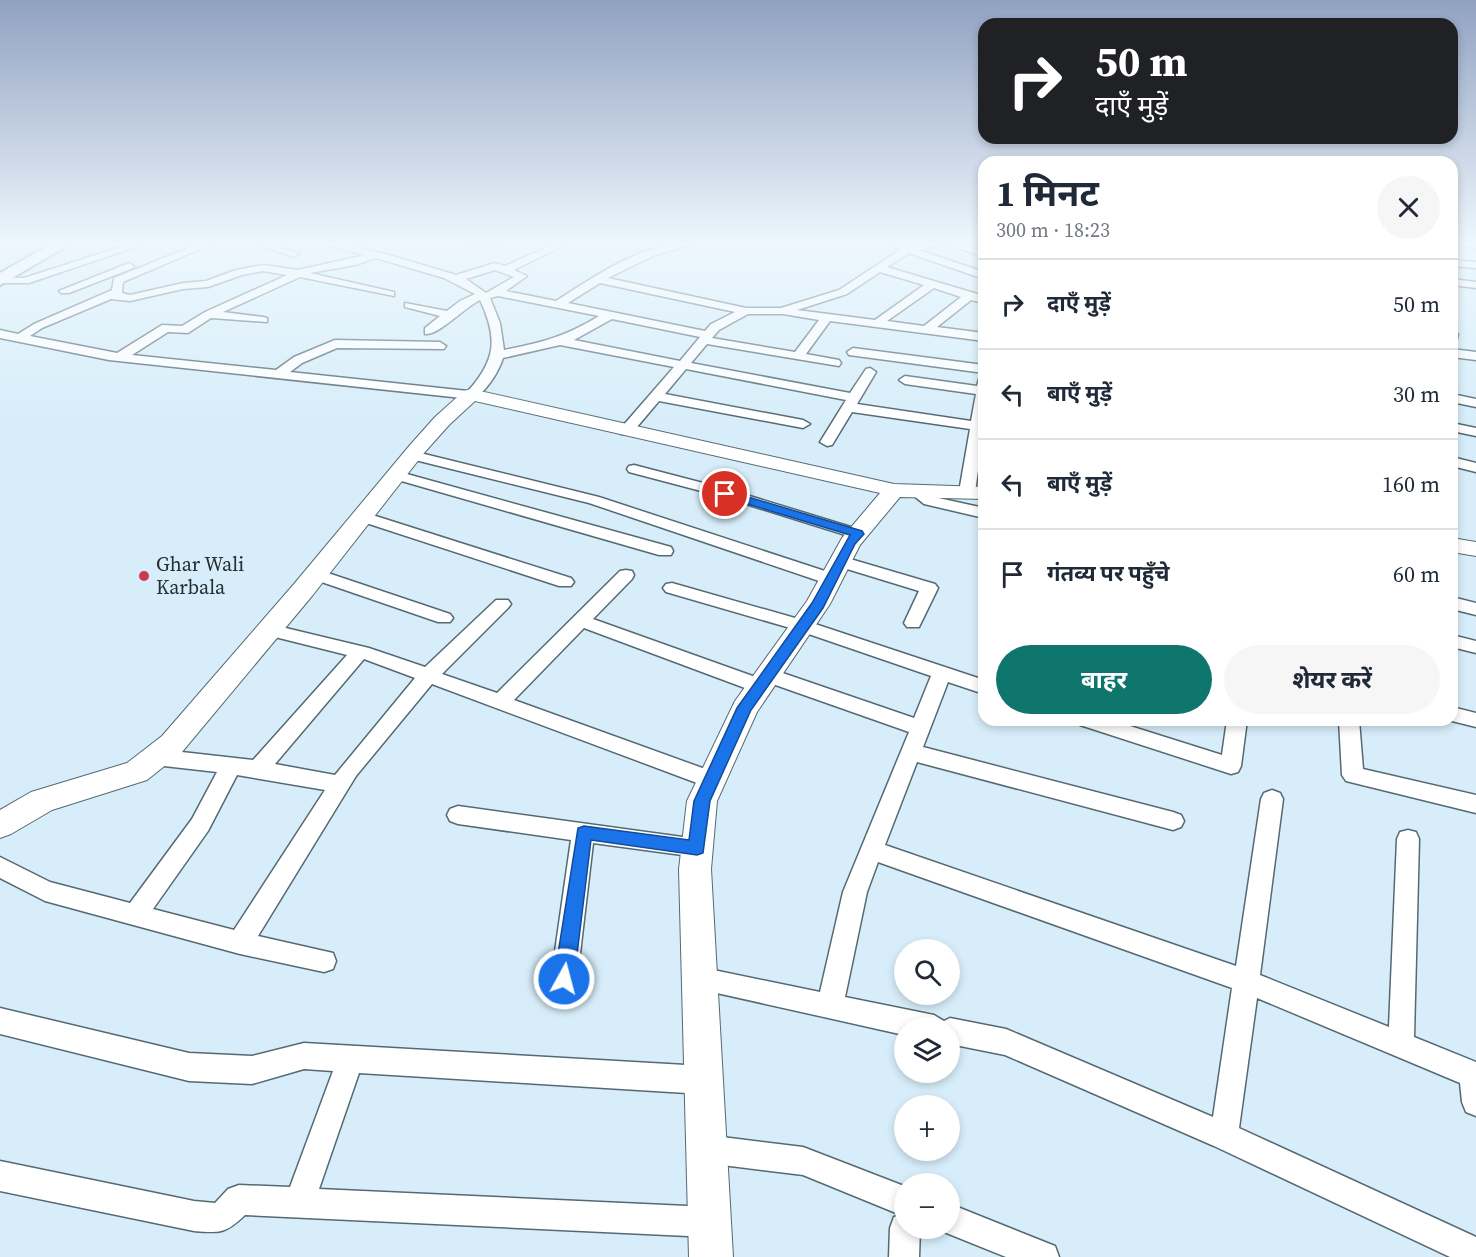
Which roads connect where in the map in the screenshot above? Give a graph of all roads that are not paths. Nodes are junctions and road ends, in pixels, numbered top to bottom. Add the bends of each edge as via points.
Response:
1 (94, 302) edge
2 (235, 302) edge
3 (467, 302) edge
4 (486, 302) edge
5 (542, 302) edge
6 (562, 302) edge
7 (703, 302) edge
8 (812, 302) edge
9 (908, 302) edge
10 (962, 302) edge
11 (409, 304) dead end
12 (557, 305) junction
13 (746, 311) junction
14 (782, 311) junction
15 (209, 314) junction
16 (450, 315) junction
17 (608, 316) junction
18 (826, 318) junction
19 (263, 320) dead end
20 (876, 324) junction
21 (926, 330) junction
22 (429, 331) dead end
23 (0, 334) edge
24 (978, 336) edge
25 (706, 338) junction
26 (18, 339) junction
27 (558, 341) junction
28 (440, 346) dead end
29 (853, 352) dead end
30 (1458, 354) edge
31 (497, 355) junction
32 (1476, 356) edge
33 (120, 357) junction
34 (798, 357) junction
35 (835, 363) dead end
36 (682, 365) junction
37 (978, 368) edge
38 (870, 372) dead end
39 (280, 373) junction
40 (905, 380) dead end
41 (978, 394) edge
42 (471, 395) junction
43 (656, 396) junction
44 (1458, 399) edge
45 (851, 403) junction
46 (1476, 403) edge
47 (978, 421) edge
48 (803, 424) dead end
49 (977, 426) junction
50 (1458, 428) edge
51 (626, 431) junction
52 (1476, 432) edge
53 (978, 436) edge
54 (827, 442) dead end
55 (412, 455) junction
56 (978, 458) edge
57 (1458, 463) edge
58 (1476, 468) edge
59 (634, 469) dead end
60 (396, 475) junction
61 (905, 490) junction
62 (975, 493) edge
63 (978, 512) edge
64 (363, 517) junction
65 (858, 534) junction
66 (1458, 546) edge
67 (1476, 549) edge
68 (664, 551) dead end
69 (836, 570) junction
70 (316, 574) junction
71 (626, 575) dead end
72 (565, 582) dead end
73 (672, 588) dead end
74 (502, 604) dead end
75 (1458, 604) edge
76 (1476, 609) edge
77 (444, 618) dead end
78 (581, 621) junction
79 (913, 623) dead end
80 (803, 626) junction
81 (269, 630) junction
82 (1458, 642) edge
83 (1476, 647) edge
84 (360, 652) junction
85 (942, 673) junction
86 (428, 676) junction
87 (764, 680) junction
88 (978, 685) edge
89 (500, 702) junction
90 (1458, 716) edge
91 (1476, 720) edge
92 (1106, 726) edge
93 (1236, 726) edge
94 (1349, 726) edge
95 (920, 728) junction
96 (910, 752) junction
97 (155, 757) junction
98 (231, 766) junction
99 (258, 769) junction
100 (712, 780) junction
101 (340, 784) junction
102 (1272, 799) dead end
103 (1476, 804) edge
104 (458, 815) dead end
105 (1173, 821) dead end
106 (0, 825) edge
107 (584, 832) junction
108 (1408, 839) dead end
109 (697, 848) junction
110 (871, 850) junction
111 (0, 867) edge
112 (135, 915) junction
113 (240, 943) junction
114 (324, 961) dead end
115 (564, 979) dead end
116 (699, 979) junction
117 (1246, 981) junction
118 (830, 1006) junction
119 (894, 1020) edge
120 (0, 1021) edge
121 (960, 1033) edge
122 (1401, 1045) junction
123 (351, 1059) junction
124 (1475, 1075) edge
125 (703, 1080) junction
126 (1476, 1102) edge
127 (1224, 1136) junction
128 (706, 1149) junction
129 (0, 1176) edge
130 (894, 1197) edge
131 (299, 1203) junction
132 (709, 1222) junction
133 (960, 1223) edge
134 (905, 1239) edge
135 (1476, 1253) edge
136 (711, 1257) edge
137 (904, 1257) edge
138 (1044, 1257) edge

1 - 26 street
2 - 15 street
3 - 16 street
4 - 31 street via 500,340
5 - 12 street
6 - 12 street
7 - 13 street
8 - 14 street
9 - 20 street
10 - 21 street
11 - 16 street
12 - 17 street
13 - 14 street
13 - 25 street via 715,327
14 - 18 street
15 - 19 street
15 - 33 street via 184,330 166,328
16 - 22 street
17 - 25 street
17 - 27 street via 575,336
18 - 20 street
18 - 34 street
20 - 21 street
21 - 24 street
23 - 26 street
25 - 34 street
25 - 36 street
26 - 33 street
27 - 31 street
27 - 36 street
28 - 39 street via 335,344 298,360
29 - 37 street
30 - 32 street
31 - 42 street via 488,376
33 - 39 street
34 - 35 street
36 - 43 street
36 - 45 street
38 - 45 street
39 - 42 street
40 - 41 street
42 - 51 street
42 - 55 street
43 - 48 street
43 - 51 street
44 - 46 street
45 - 49 street
45 - 54 street
47 - 49 street
49 - 53 street
50 - 52 street
51 - 61 street
55 - 60 street
55 - 69 street via 594,500
56 - 62 street
57 - 58 street
59 - 65 street
60 - 64 street
60 - 68 street
61 - 62 street
61 - 63 street via 929,501
61 - 65 street
64 - 70 street
64 - 72 street
65 - 69 street
66 - 67 street
69 - 79 street via 929,588
69 - 80 street
70 - 77 street
70 - 81 street
71 - 78 street
73 - 80 street
74 - 86 street
75 - 76 street
78 - 87 street
78 - 89 street
80 - 85 street
80 - 87 street
81 - 84 street
81 - 97 street via 172,744
82 - 83 street
84 - 86 street
84 - 99 street
85 - 88 street
85 - 95 street
86 - 89 street
86 - 101 street
87 - 95 street
87 - 100 street via 745,708
89 - 100 street
90 - 91 street
92 - 93 street via 1231,766
94 - 103 street via 1353,775
95 - 96 street
96 - 105 street
96 - 110 street
97 - 98 street
97 - 106 street via 137,772 42,801
98 - 99 street
98 - 112 street via 200,825
99 - 101 street
100 - 109 street via 702,801
101 - 113 street
102 - 117 street
104 - 107 street
107 - 109 street
107 - 115 street
108 - 122 street
109 - 116 street
110 - 117 street
110 - 118 street via 855,892
111 - 112 street via 45,891
112 - 113 street
113 - 114 street
116 - 118 street
116 - 125 street
117 - 122 street
117 - 127 street
118 - 119 street
120 - 123 street via 189,1066 252,1070 304,1056
121 - 127 street via 1005,1042
122 - 124 street
123 - 125 street
123 - 131 street
124 - 126 street
125 - 128 street
127 - 135 street
128 - 130 street via 803,1161
128 - 132 street
129 - 131 street via 194,1216 220,1218 239,1200
131 - 132 street
132 - 136 street
133 - 138 street
134 - 137 street

